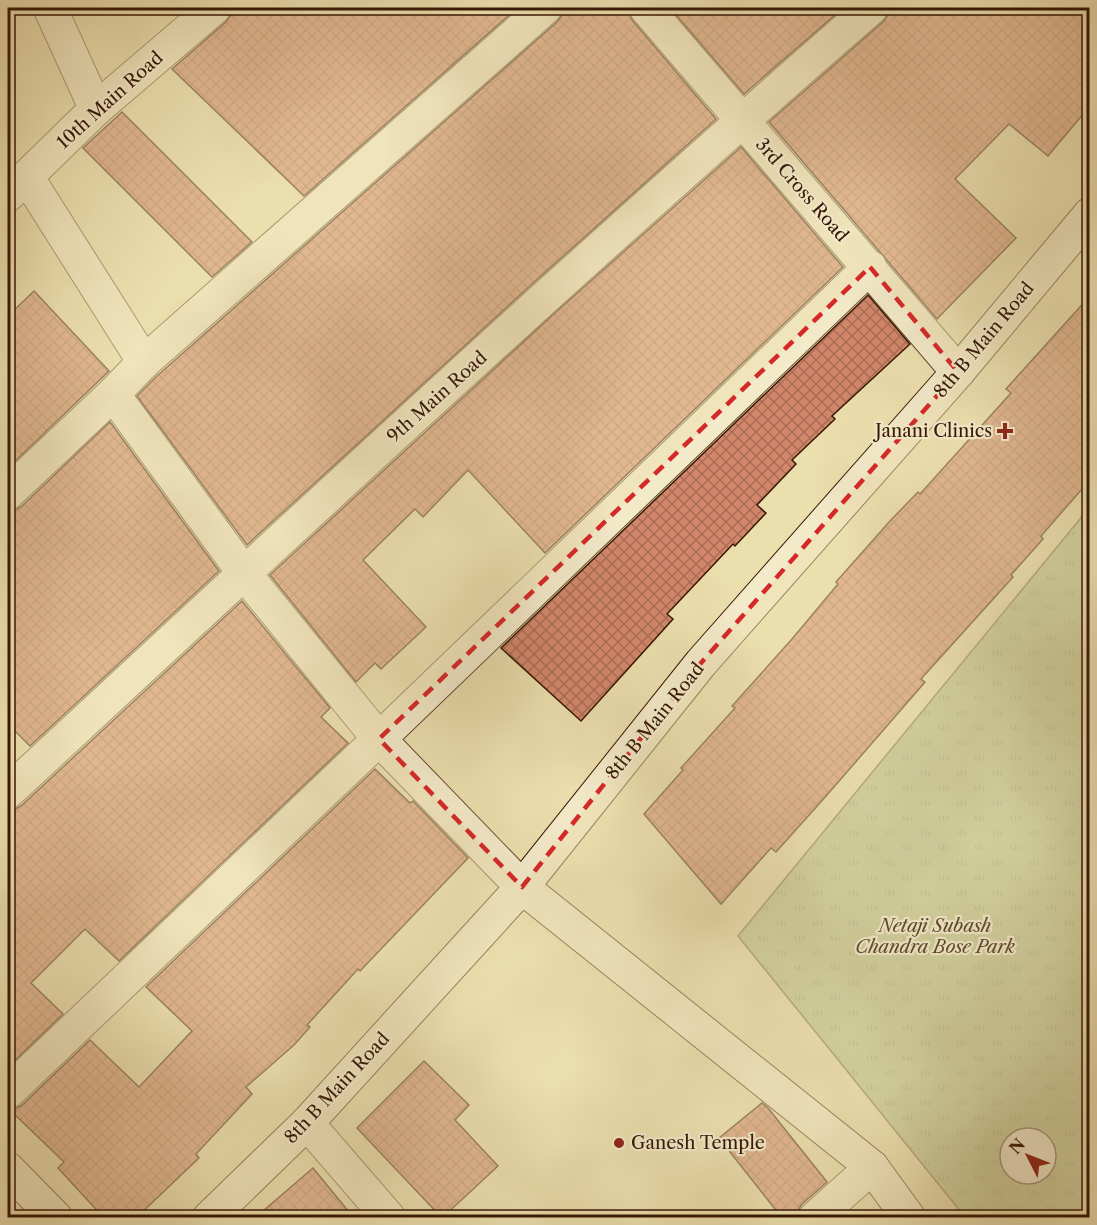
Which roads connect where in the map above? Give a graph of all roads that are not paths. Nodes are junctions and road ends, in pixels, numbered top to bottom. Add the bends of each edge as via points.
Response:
1 (50, 8) edge
2 (214, 8) edge
3 (545, 8) edge
4 (646, 8) edge
5 (871, 8) edge
6 (96, 109) junction
7 (741, 120) junction
8 (17, 186) edge
9 (1089, 214) edge
10 (870, 267) junction
11 (144, 362) junction
12 (958, 372) junction
13 (113, 394) junction
14 (8, 493) edge
15 (244, 573) junction
16 (379, 739) junction
17 (8, 792) edge
18 (522, 888) junction
19 (8, 1092) edge
20 (306, 1123) junction
21 (872, 1167) junction
22 (8, 1169) edge
23 (51, 1216) edge
24 (209, 1218) edge
25 (389, 1218) edge
26 (815, 1218) edge
27 (909, 1218) edge

1 - 6 street
2 - 6 street, 10th Main Road
3 - 11 street
4 - 7 street, 3rd Cross Road
5 - 7 street, 9th Main Road
6 - 8 street, 10th Main Road
7 - 10 street, 3rd Cross Road
7 - 15 street, 9th Main Road
8 - 11 street
9 - 12 street, 8th B Main Road
10 - 12 street, 3rd Cross Road
10 - 16 street
11 - 13 street
12 - 18 street, 8th B Main Road via 701,663
13 - 14 street
13 - 15 street
15 - 16 street
15 - 17 street, 9th Main Road
16 - 18 street
16 - 19 street
18 - 20 street, 8th B Main Road
18 - 21 street
20 - 24 street, 8th B Main Road
20 - 25 street
21 - 26 street
21 - 27 street
22 - 23 street

